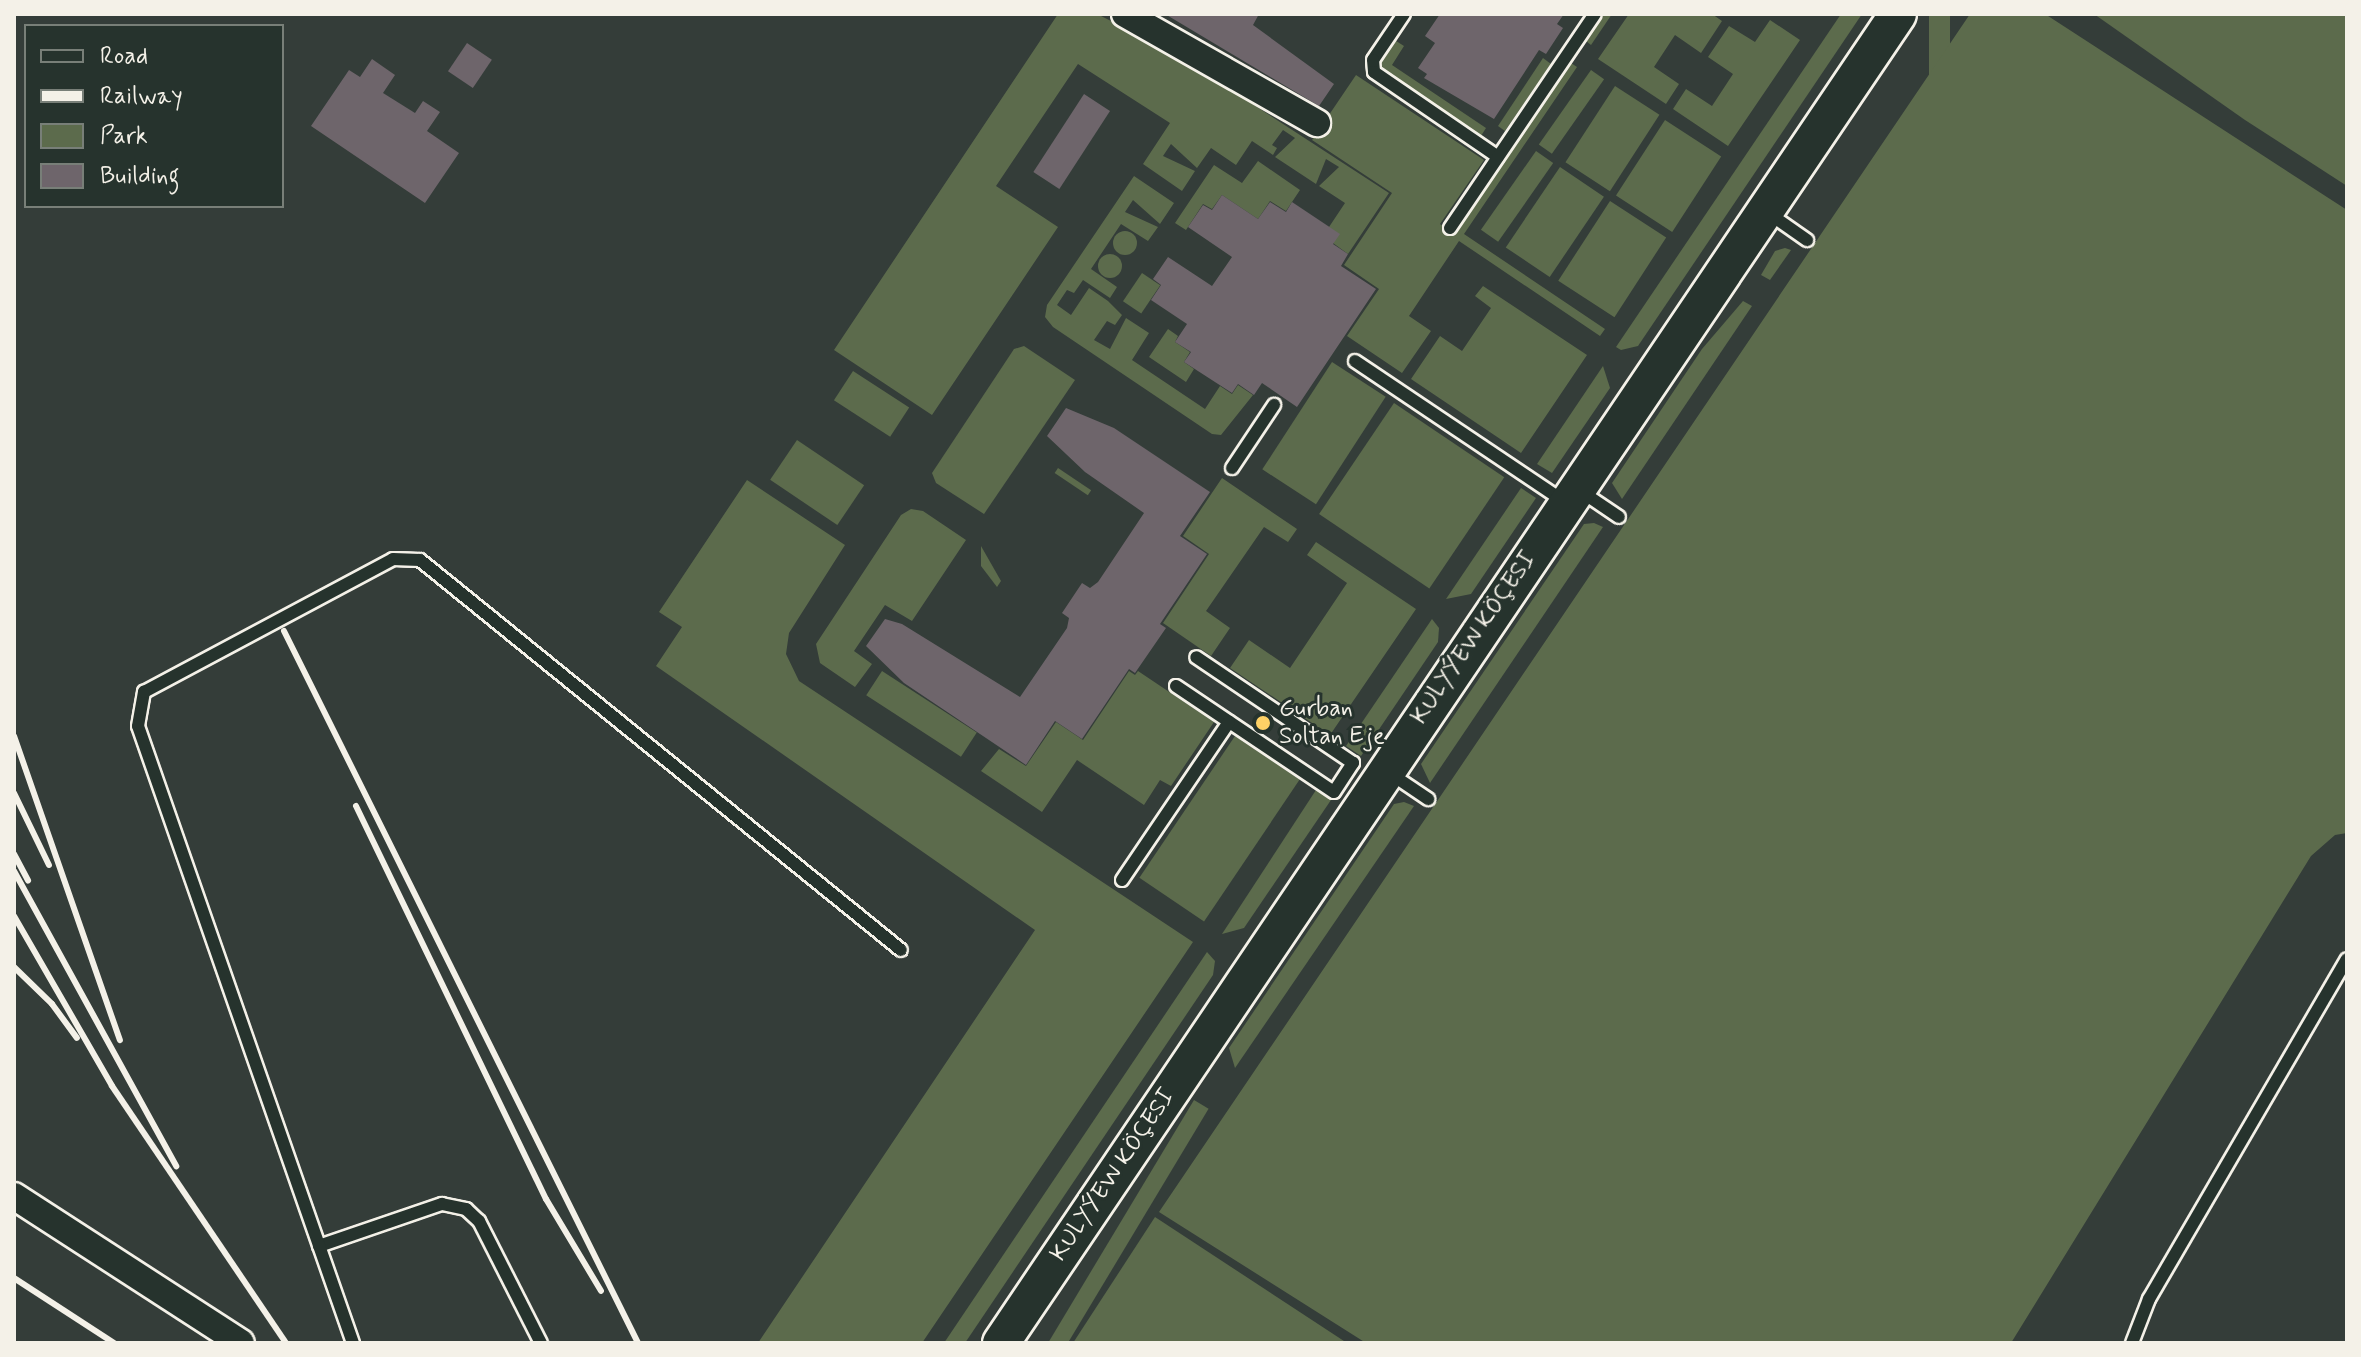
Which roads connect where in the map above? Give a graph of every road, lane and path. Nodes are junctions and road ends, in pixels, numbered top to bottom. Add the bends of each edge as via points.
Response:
1 (1125, 14) edge
2 (1404, 14) edge
3 (1595, 14) edge
4 (1898, 14) edge
5 (1317, 123) dead end
6 (1498, 157) junction
7 (1764, 211) junction
8 (1450, 228) dead end
9 (1807, 240) dead end
10 (1355, 361) dead end
11 (1274, 405) dead end
12 (1232, 468) dead end
13 (1571, 496) junction
14 (1619, 517) dead end
15 (1196, 657) dead end
16 (1176, 686) dead end
17 (1229, 722) junction
18 (1366, 780) junction
19 (1428, 799) dead end
20 (1122, 880) dead end
21 (901, 950) dead end
22 (2347, 959) edge
23 (14, 1196) edge
24 (319, 1246) junction
25 (241, 1343) edge
26 (353, 1343) edge
27 (541, 1343) edge
28 (1001, 1343) edge
29 (2132, 1343) edge

1 - 5 street
2 - 6 lane via 1373,60 1374,72
3 - 6 lane
4 - 7 street, KULYÝEW KÖÇESI
6 - 8 lane
7 - 9 lane
7 - 13 street, KULYÝEW KÖÇESI
10 - 13 lane
11 - 12 lane
13 - 14 lane
13 - 18 street, KULYÝEW KÖÇESI
15 - 18 lane via 1353,763
16 - 17 lane
17 - 18 lane via 1334,792
17 - 20 lane
18 - 19 lane
18 - 28 street, KULYÝEW KÖÇESI
21 - 24 lane via 420,560 393,559 144,692 137,709 138,726
22 - 29 lane via 2149,1299
23 - 25 street
24 - 26 lane
24 - 27 lane via 442,1204 466,1209 479,1221

